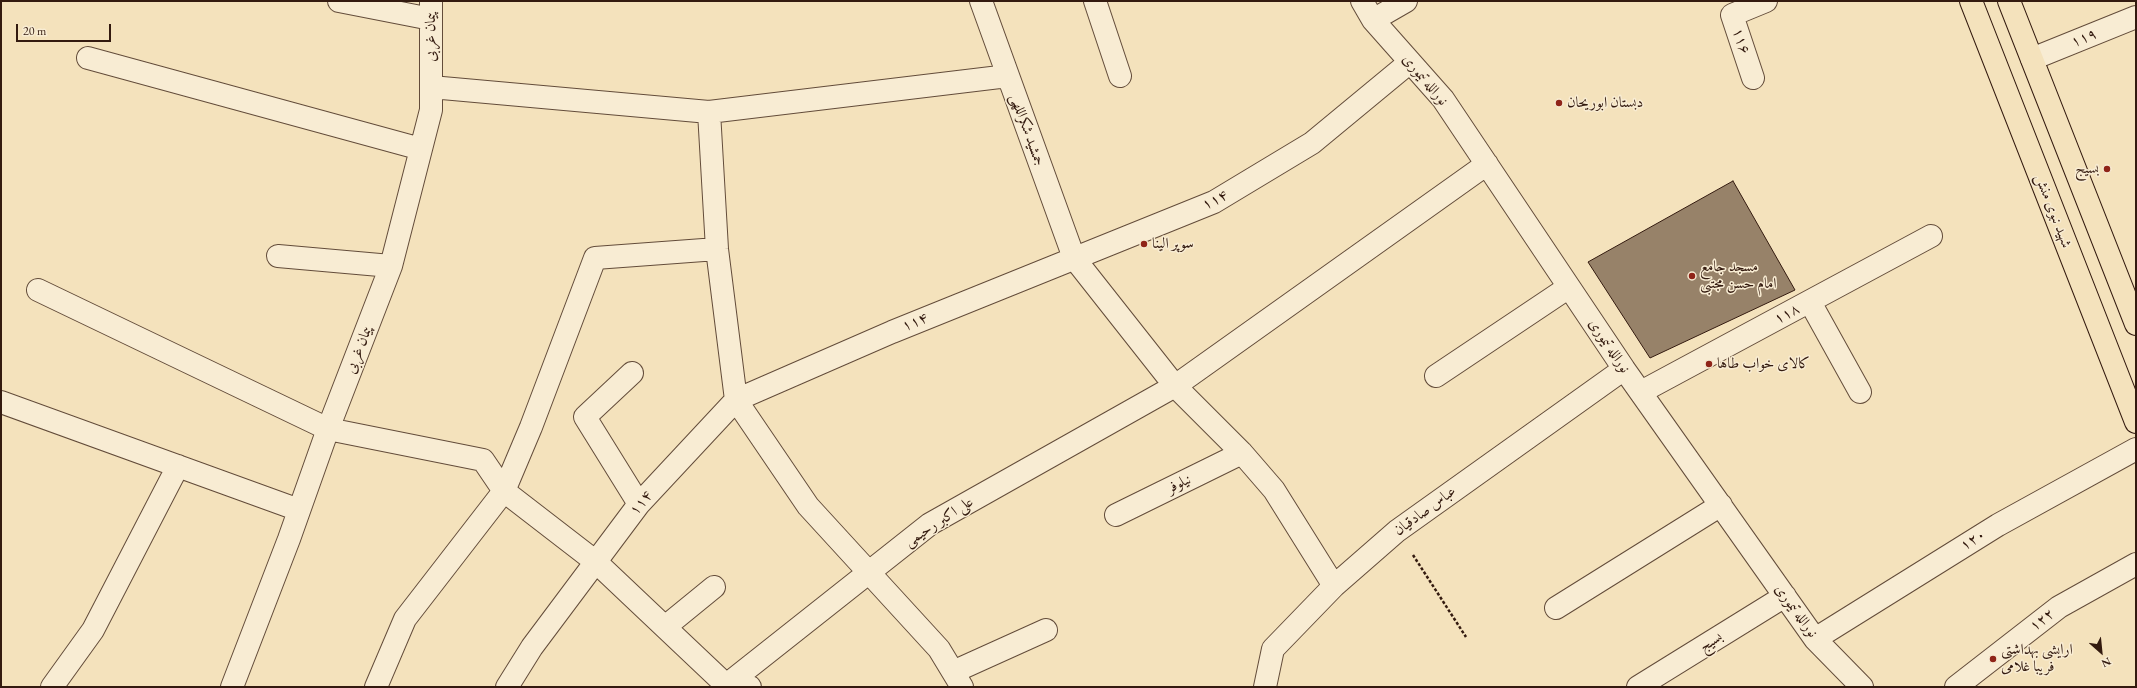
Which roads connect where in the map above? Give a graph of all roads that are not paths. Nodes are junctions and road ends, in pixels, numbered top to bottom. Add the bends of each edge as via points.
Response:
1 (339, 1) edge
2 (981, 1) edge
3 (1095, 1) edge
4 (1362, 1) edge
5 (1406, 1) edge
6 (1766, 1) edge
7 (1971, 1) edge
8 (2009, 1) edge
9 (431, 10) edge
10 (2136, 17) edge
11 (1373, 20) junction
12 (88, 58) dead end
13 (2032, 59) junction
14 (1410, 62) junction
15 (1008, 76) junction
16 (1120, 76) dead end
17 (1753, 78) dead end
18 (431, 87) junction
19 (709, 112) junction
20 (421, 149) junction
21 (1487, 164) junction
22 (1931, 236) dead end
23 (717, 249) junction
24 (278, 256) dead end
25 (1074, 258) junction
26 (391, 266) junction
27 (1569, 287) junction
28 (38, 290) dead end
29 (1810, 302) junction
30 (2136, 324) edge
31 (1624, 369) junction
32 (632, 373) dead end
33 (1436, 376) dead end
34 (1174, 386) junction
35 (1642, 392) junction
36 (1860, 392) dead end
37 (736, 400) junction
38 (1, 402) edge
39 (2136, 422) edge
40 (328, 429) junction
41 (2136, 449) edge
42 (1242, 453) junction
43 (178, 466) junction
44 (504, 491) junction
45 (639, 504) junction
46 (1721, 506) junction
47 (299, 510) junction
48 (1116, 515) dead end
49 (596, 562) junction
50 (2136, 564) edge
51 (867, 572) junction
52 (1334, 586) junction
53 (714, 587) dead end
54 (1785, 596) junction
55 (1556, 608) dead end
56 (665, 627) junction
57 (1046, 630) dead end
58 (1815, 639) junction
59 (957, 680) edge
60 (725, 686) edge
61 (52, 687) edge
62 (232, 687) edge
63 (376, 687) edge
64 (507, 687) edge
65 (750, 687) edge
66 (1265, 687) edge
67 (1638, 687) edge
68 (1862, 687) edge
69 (1956, 687) edge

1 - 9 street
2 - 15 street, جمشید شکراللهی
3 - 16 street
4 - 11 street, نورالله تیموری
5 - 11 street
6 - 17 street, ۱۱۶ via 1732,15
7 - 39 main road, شهید نبوی منش
8 - 13 main road
9 - 18 street, پیمان غربی
10 - 13 street, ۱۱۹
11 - 14 street, نورالله تیموری
12 - 20 street
13 - 30 main road
14 - 21 street, نورالله تیموری via 1443,99
14 - 25 street, ۱۱۴ via 1312,143 1214,202
15 - 19 street
15 - 25 street, جمشید شکراللهی
18 - 19 street
18 - 20 street, پیمان غربی via 431,110
19 - 23 street
20 - 26 street, پیمان غربی
21 - 27 street, نورالله تیموری
21 - 34 street, علی اکبر رحیمی
22 - 29 street, ۱۱۸
23 - 37 street
23 - 44 street via 595,258
24 - 26 street
25 - 34 street, جمشید شکراللهی
25 - 37 street, ۱۱۴ via 892,332
26 - 40 street, پیمان غربی
27 - 31 street, نورالله تیموری
27 - 33 street
28 - 40 street
29 - 35 street, ۱۱۸
29 - 36 street
31 - 35 street, نورالله تیموری
31 - 52 street, عباس صادقیان via 1397,531
32 - 45 street via 585,417
34 - 42 street, جمشید شکراللهی
34 - 51 street, علی اکبر رحیمی via 930,524
35 - 46 street, نورالله تیموری
37 - 45 street, ۱۱۴
37 - 51 street via 808,506
38 - 43 street
40 - 44 street via 483,460
40 - 47 street, پیمان غربی
41 - 58 street, ۱۲۰ via 1998,525
42 - 48 street, نیلوفر
42 - 52 street, جمشید شکراللهی via 1274,490
43 - 47 street
43 - 61 street via 93,630
44 - 49 street
44 - 63 street via 405,619
45 - 49 street, ۱۱۴
46 - 54 street, نورالله تیموری
46 - 55 street
47 - 62 street, پیمان غربی
49 - 56 street
49 - 64 street, ۱۱۴ via 532,647
50 - 69 street, ۱۲۲ via 2059,607
51 - 59 street via 939,649
51 - 60 street, علی اکبر رحیمی
52 - 66 street, عباس صادقیان via 1273,649
53 - 56 street
54 - 58 street, نورالله تیموری
54 - 67 street, بسیج
56 - 60 street
57 - 59 street
58 - 68 street, نورالله تیموری
60 - 65 street

